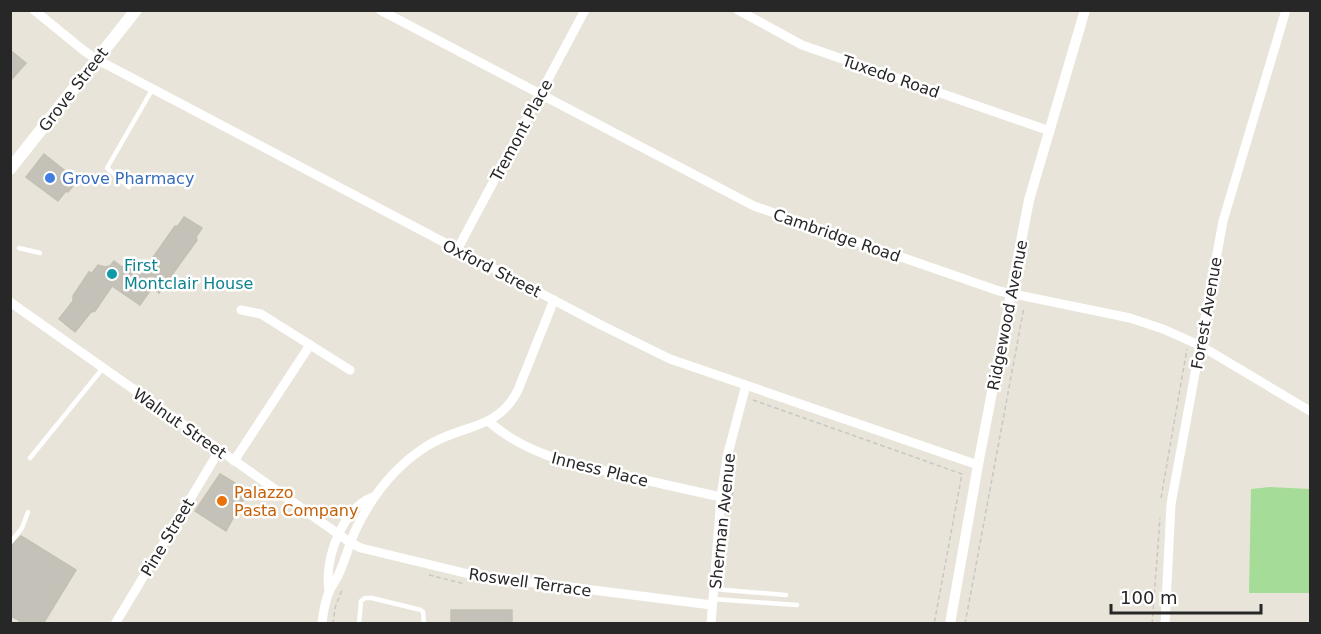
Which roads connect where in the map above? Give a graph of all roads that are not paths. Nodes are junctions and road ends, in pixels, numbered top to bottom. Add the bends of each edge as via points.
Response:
1 (34, 10) edge
2 (136, 10) edge
3 (380, 10) edge
4 (585, 10) edge
5 (738, 10) edge
6 (1085, 10) edge
7 (1286, 10) edge
8 (96, 59) junction
9 (153, 88) junction
10 (540, 94) junction
11 (1050, 131) junction
12 (10, 169) edge
13 (129, 187) dead end
14 (19, 248) dead end
15 (457, 250) junction
16 (40, 253) dead end
17 (1012, 294) junction
18 (554, 300) junction
19 (10, 302) edge
20 (242, 310) dead end
21 (310, 345) junction
22 (1201, 346) junction
23 (103, 368) junction
24 (350, 370) dead end
25 (746, 385) junction
26 (1311, 411) edge
27 (488, 421) junction
28 (219, 451) junction
29 (30, 458) dead end
30 (234, 462) junction
31 (978, 465) junction
32 (373, 497) junction
33 (721, 497) junction
34 (28, 512) dead end
35 (338, 534) junction
36 (10, 543) edge
37 (351, 543) junction
38 (714, 589) junction
39 (329, 591) junction
40 (786, 595) dead end
41 (713, 602) junction
42 (797, 605) dead end
43 (115, 624) edge
44 (322, 624) edge
45 (360, 624) edge
46 (367, 624) edge
47 (424, 624) edge
48 (711, 624) edge
49 (950, 624) edge
50 (1165, 624) edge

1 - 8 street, Oxford Street
2 - 8 main road, Grove Street
3 - 10 street, Cambridge Road
4 - 10 street, Tremont Place
5 - 11 street, Tuxedo Road via 802,45
6 - 11 street, Ridgewood Avenue
7 - 22 street, Forest Avenue via 1223,221
8 - 9 street, Oxford Street
8 - 12 main road, Grove Street
9 - 13 lane via 107,168
9 - 15 street, Oxford Street
10 - 15 street, Tremont Place
10 - 17 street, Cambridge Road via 754,206
11 - 17 street, Ridgewood Avenue via 1029,200
14 - 16 lane
15 - 18 street, Oxford Street
17 - 22 street, Cambridge Road via 1130,318
17 - 31 street, Ridgewood Avenue
18 - 25 street, Oxford Street via 670,359
18 - 27 street via 513,400
19 - 23 street, Walnut Street
20 - 21 street via 261,314
21 - 24 street
21 - 30 street
22 - 26 street, Cambridge Road
22 - 50 street, Forest Avenue via 1171,504
23 - 28 street, Walnut Street
23 - 29 lane
25 - 31 street, Oxford Street
25 - 33 street, Sherman Avenue
27 - 32 street via 428,445 396,471
27 - 33 street, Inness Place via 527,448 556,460
28 - 30 street, Walnut Street
28 - 43 street, Pine Street
30 - 35 street, Walnut Street
31 - 49 street, Ridgewood Avenue
32 - 35 street via 364,501
32 - 37 street
33 - 38 street, Sherman Avenue
34 - 36 lane
35 - 37 street, Walnut Street
35 - 39 street via 327,577
37 - 39 street
37 - 41 street, Roswell Terrace via 473,575
38 - 40 lane
38 - 41 street, Sherman Avenue
39 - 44 street
41 - 42 lane
41 - 48 street, Sherman Avenue
45 - 46 lane
45 - 47 lane via 361,601 372,598 421,610

